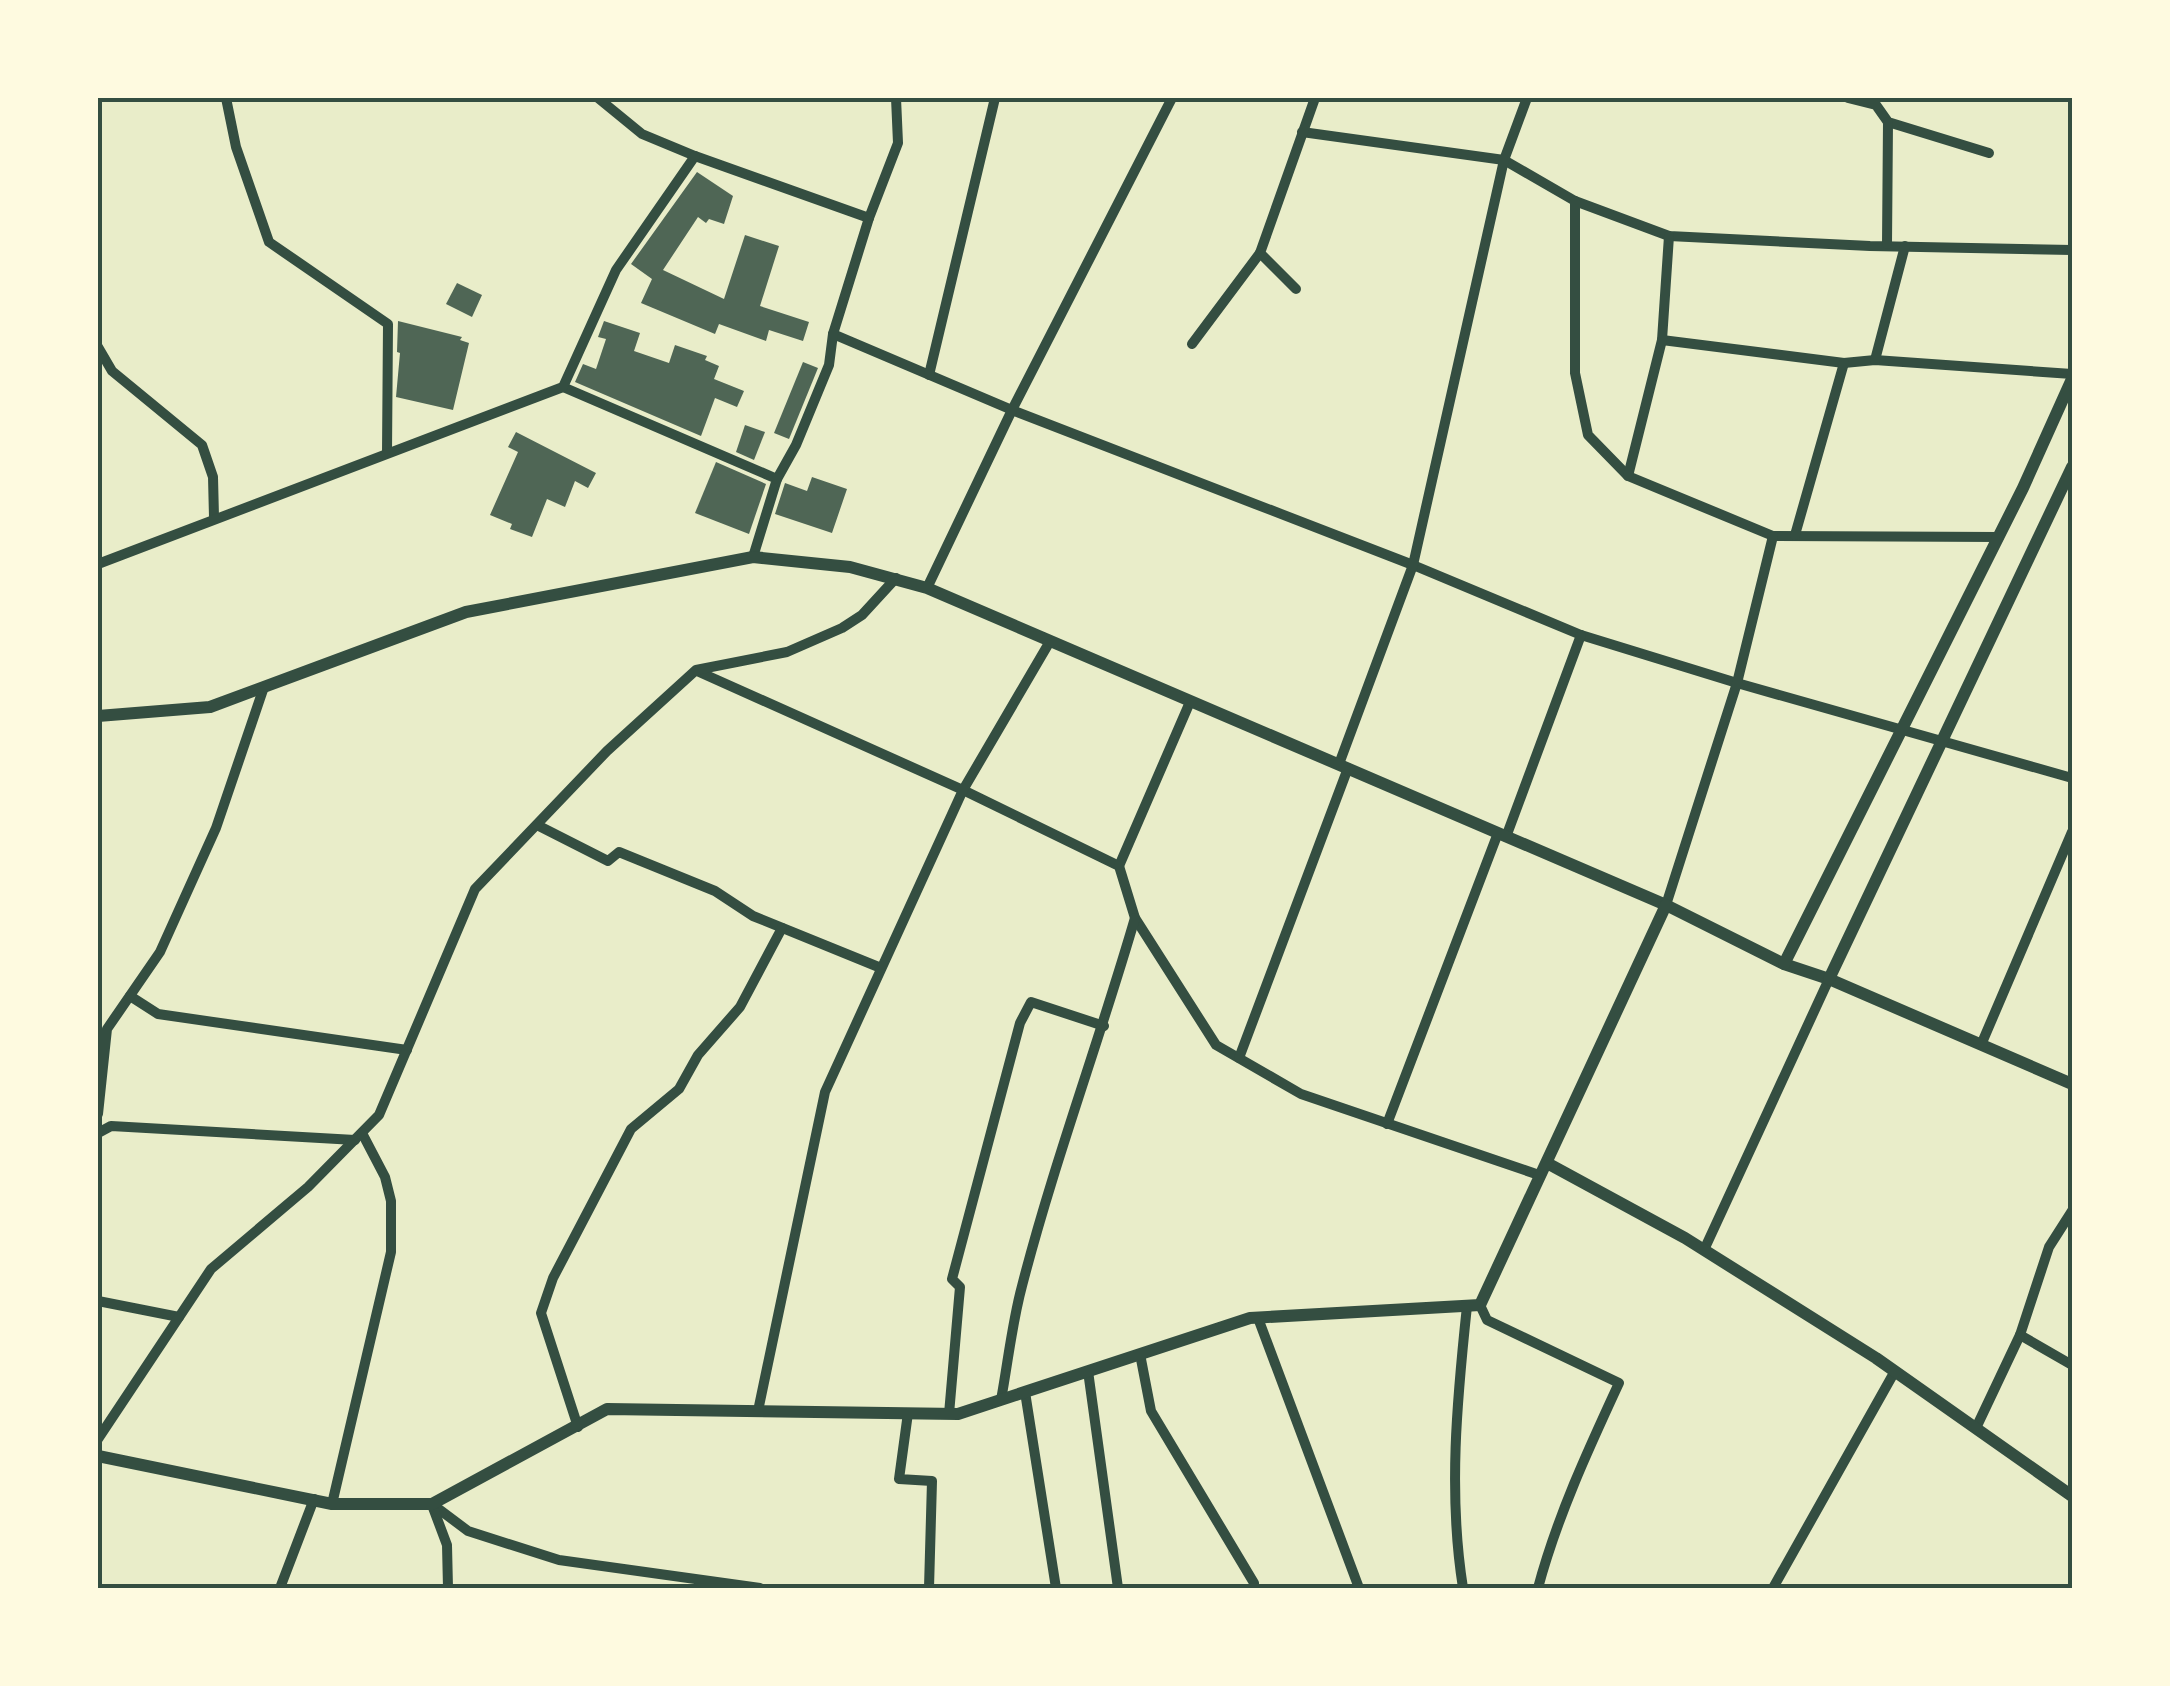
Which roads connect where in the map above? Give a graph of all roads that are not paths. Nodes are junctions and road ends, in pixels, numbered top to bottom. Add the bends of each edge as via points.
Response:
1 (226, 98) edge
2 (598, 98) edge
3 (896, 98) edge
4 (995, 98) edge
5 (1172, 98) edge
6 (1315, 98) edge
7 (1527, 98) edge
8 (1848, 98) edge
9 (1888, 122) junction
10 (1302, 132) junction
11 (1989, 153) dead end
12 (695, 156) junction
13 (1504, 160) junction
14 (1576, 200) junction
15 (869, 218) junction
16 (1669, 236) junction
17 (1886, 244) junction
18 (1905, 246) junction
19 (2072, 250) edge
20 (1260, 253) junction
21 (1296, 289) dead end
22 (833, 334) junction
23 (1662, 340) junction
24 (1192, 344) dead end
25 (98, 347) edge
26 (1875, 360) junction
27 (1844, 363) junction
28 (929, 375) junction
29 (2072, 376) edge
30 (563, 387) junction
31 (1012, 410) junction
32 (387, 453) junction
33 (2072, 466) edge
34 (1628, 476) junction
35 (777, 479) junction
36 (214, 517) junction
37 (1796, 535) junction
38 (1773, 536) junction
39 (1999, 537) junction
40 (753, 557) junction
41 (98, 564) edge
42 (1414, 565) junction
43 (896, 578) junction
44 (927, 588) junction
45 (1581, 634) junction
46 (1050, 643) junction
47 (696, 670) junction
48 (1737, 683) junction
49 (264, 687) junction
50 (1190, 702) junction
51 (98, 716) edge
52 (1904, 730) junction
53 (1941, 741) junction
54 (1343, 766) junction
55 (2072, 778) edge
56 (963, 790) junction
57 (537, 824) junction
58 (2072, 832) edge
59 (1502, 835) junction
60 (1119, 866) junction
61 (1666, 905) junction
62 (1135, 918) junction
63 (782, 928) junction
64 (1784, 964) junction
65 (881, 968) junction
66 (1829, 979) junction
67 (130, 996) junction
68 (1104, 1026) junction
69 (1982, 1045) junction
70 (407, 1050) junction
71 (1239, 1058) junction
72 (2072, 1084) edge
73 (98, 1114) edge
74 (1387, 1124) junction
75 (98, 1133) edge
76 (358, 1136) junction
77 (1543, 1169) junction
78 (2072, 1211) edge
79 (1704, 1250) junction
80 (98, 1300) edge
81 (1473, 1305) junction
82 (179, 1317) junction
83 (1258, 1318) junction
84 (2020, 1335) junction
85 (1140, 1354) junction
86 (2072, 1365) edge
87 (1088, 1371) junction
88 (1895, 1371) junction
89 (1025, 1392) junction
90 (1002, 1400) junction
91 (758, 1411) junction
92 (908, 1413) junction
93 (949, 1414) junction
94 (578, 1427) junction
95 (1976, 1428) junction
96 (98, 1439) edge
97 (98, 1456) edge
98 (2072, 1496) edge
99 (314, 1499) junction
100 (332, 1504) junction
101 (432, 1504) junction
102 (1254, 1582) dead end
103 (280, 1588) edge
104 (448, 1588) edge
105 (760, 1588) edge
106 (929, 1588) edge
107 (1056, 1588) edge
108 (1118, 1588) edge
109 (1359, 1588) edge
110 (1462, 1588) edge
111 (1538, 1588) edge
112 (1773, 1588) edge

1 - 32 street via 269,242 388,324
2 - 12 street via 642,134
3 - 15 street via 898,143
4 - 28 street
5 - 31 street
6 - 10 street
7 - 13 street
8 - 9 street via 1876,105
9 - 11 street
9 - 17 street
10 - 13 street
10 - 20 street
12 - 15 street
12 - 30 street via 616,270
13 - 14 street
13 - 42 street
14 - 16 street
14 - 34 street via 1576,373 1588,435
15 - 22 street
16 - 17 street
16 - 23 street
17 - 18 street
18 - 19 street
18 - 26 street
20 - 21 street
20 - 24 street
22 - 28 street
22 - 35 street via 829,365
23 - 27 street
23 - 34 street
25 - 36 street via 112,372 202,445 213,476
26 - 27 street
26 - 29 street
27 - 37 street
28 - 31 street
29 - 39 street
30 - 32 street
30 - 35 street
31 - 42 street
31 - 44 street
32 - 36 street
33 - 53 street
34 - 38 street
35 - 40 street
36 - 41 street
37 - 38 street
37 - 39 street
38 - 48 street
39 - 52 street
40 - 43 street
40 - 49 street via 466,612
42 - 45 street
42 - 54 street
43 - 44 street
43 - 47 street via 842,628 787,652
44 - 46 street
45 - 48 street
45 - 59 street
46 - 50 street
46 - 56 street
47 - 56 street
47 - 57 street
48 - 52 street
48 - 61 street
49 - 51 street via 210,707
49 - 67 street via 216,828 160,952
50 - 54 street
50 - 60 street
52 - 53 street
52 - 64 street
53 - 55 street
53 - 66 street
54 - 59 street
54 - 71 street
56 - 60 street
56 - 65 street
57 - 63 street via 608,861 619,852 715,891
57 - 70 street via 475,889
58 - 69 street
59 - 61 street
59 - 74 street
60 - 62 street
61 - 64 street
61 - 77 street
62 - 68 street
62 - 71 street via 1216,1045
63 - 65 street
63 - 94 street via 740,1007 698,1054 679,1089 631,1129 554,1278 541,1314
64 - 66 street
65 - 91 street via 825,1092
66 - 69 street
66 - 79 street
67 - 70 street via 158,1014
67 - 73 street via 107,1029
68 - 90 street via 1021,1290
68 - 93 street via 1031,1002 1020,1023 952,1279 960,1288
69 - 72 street
70 - 76 street via 379,1115
71 - 74 street via 1301,1094
74 - 77 street
75 - 76 street via 111,1126
76 - 82 street via 211,1269
76 - 100 street via 385,1176 392,1201 391,1252
77 - 79 street
77 - 81 street
78 - 84 street via 2049,1248
79 - 88 street
80 - 82 street
81 - 83 street
81 - 110 street via 1458,1382 1454,1485
81 - 111 street via 1487,1320 1619,1384
82 - 96 street
83 - 85 street
83 - 109 street
84 - 86 street
84 - 95 street
85 - 87 street
85 - 102 street via 1151,1411
87 - 89 street
87 - 108 street
88 - 95 street
88 - 112 street
89 - 90 street
89 - 107 street
90 - 93 street
91 - 92 street
91 - 94 street via 607,1409
92 - 93 street
92 - 106 street via 900,1479 932,1480
94 - 101 street
95 - 98 street
97 - 99 street
99 - 100 street
99 - 103 street
100 - 101 street
101 - 104 street via 447,1546
101 - 105 street via 468,1532 558,1560

